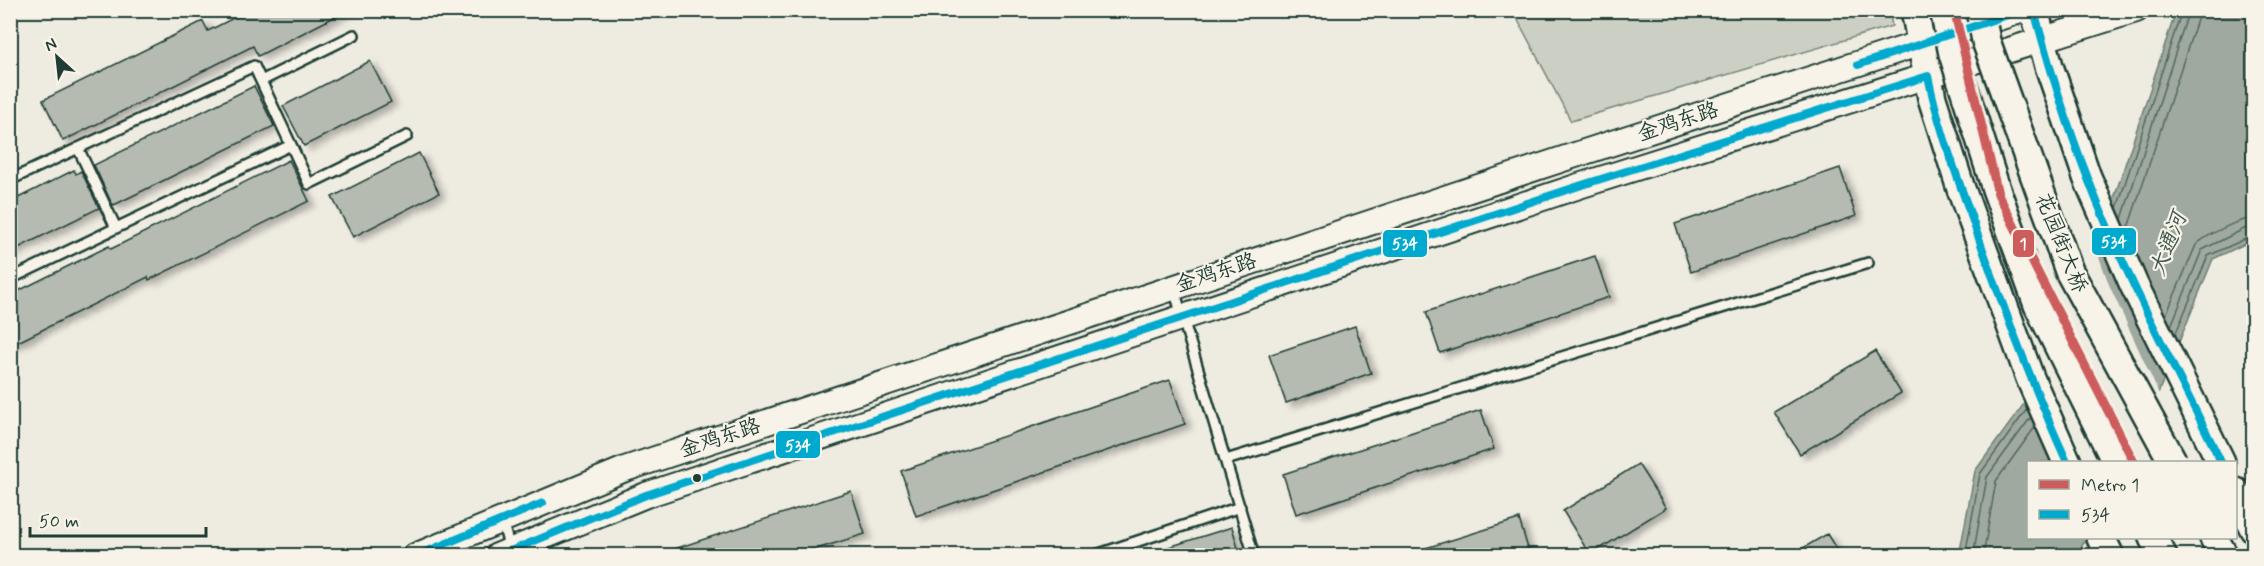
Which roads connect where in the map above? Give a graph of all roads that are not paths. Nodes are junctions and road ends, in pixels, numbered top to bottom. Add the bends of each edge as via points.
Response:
1 (1915, 10) edge
2 (1944, 10) edge
3 (1980, 10) edge
4 (2023, 10) edge
5 (2034, 10) edge
6 (2136, 10) edge
7 (354, 35) dead end
8 (2042, 40) junction
9 (1922, 44) junction
10 (1928, 76) junction
11 (261, 81) junction
12 (407, 136) dead end
13 (291, 145) junction
14 (78, 148) junction
15 (10, 180) edge
16 (116, 228) junction
17 (1868, 263) dead end
18 (10, 279) edge
19 (1173, 287) junction
20 (1182, 318) junction
21 (1226, 460) junction
22 (2067, 461) edge
23 (2116, 461) edge
24 (2173, 461) edge
25 (2220, 461) edge
26 (2237, 496) edge
27 (1240, 507) junction
28 (501, 520) junction
29 (2253, 529) edge
30 (2102, 539) edge
31 (2154, 539) edge
32 (2215, 539) edge
33 (506, 554) edge
34 (415, 555) edge
35 (1093, 555) edge
36 (1254, 555) edge
37 (2110, 555) edge
38 (2163, 555) edge
39 (2224, 555) edge

1 - 9 main road
2 - 23 main road, 花园街大桥, bridge via 1967,99 2038,305
3 - 24 main road, 花园街大桥, bridge via 1986,41 2068,271
4 - 9 street, 金鸡东路
5 - 8 main road
6 - 8 street, 金鸡东路
7 - 11 lane
8 - 10 street, 金鸡东路
8 - 25 main road via 2087,177 2134,285
9 - 10 main road
9 - 19 street, 金鸡东路
10 - 20 street, 金鸡东路 via 1582,185
10 - 22 main road via 1961,189 2030,378
11 - 13 lane
11 - 14 lane via 254,66
12 - 13 lane via 309,184
13 - 16 lane
14 - 15 lane
14 - 16 lane
16 - 18 lane
17 - 21 lane
19 - 20 lane
19 - 28 street, 金鸡东路 via 625,469
20 - 21 lane
20 - 33 street, 金鸡东路 via 646,495
21 - 27 lane
26 - 29 main road
27 - 35 lane
27 - 36 lane
28 - 33 lane
28 - 34 street, 金鸡东路
30 - 37 main road
31 - 38 main road
32 - 39 main road

